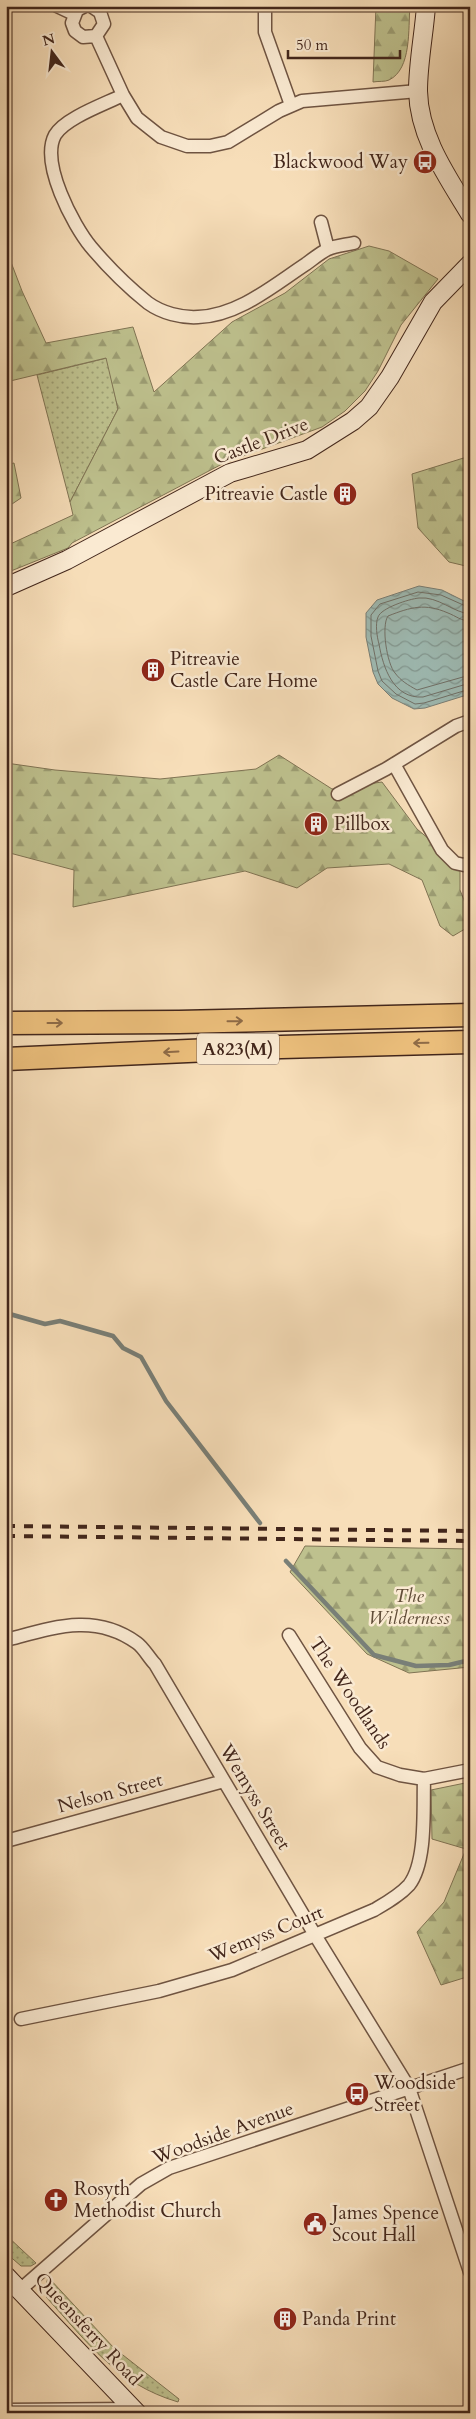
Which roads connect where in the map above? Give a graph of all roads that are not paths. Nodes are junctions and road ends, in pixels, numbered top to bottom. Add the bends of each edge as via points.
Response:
1 (57, 6) edge
2 (265, 6) edge
3 (426, 6) edge
4 (100, 8) edge
5 (79, 10) edge
6 (96, 36) junction
7 (418, 91) junction
8 (124, 95) junction
9 (290, 105) junction
10 (470, 214) edge
11 (321, 222) dead end
12 (354, 243) dead end
13 (328, 249) junction
14 (470, 264) edge
15 (6, 587) edge
16 (470, 721) edge
17 (394, 764) junction
18 (338, 794) dead end
19 (470, 863) edge
20 (470, 1016) edge
21 (6, 1023) edge
22 (470, 1042) edge
23 (6, 1060) edge
24 (289, 1635) dead end
25 (6, 1640) edge
26 (470, 1770) edge
27 (424, 1779) junction
28 (224, 1781) junction
29 (6, 1841) edge
30 (315, 1935) junction
31 (21, 2019) dead end
32 (470, 2068) edge
33 (409, 2088) junction
34 (470, 2272) edge
35 (6, 2276) edge
36 (21, 2289) junction
37 (6, 2410) edge
38 (136, 2411) edge

1 - 5 street
2 - 9 street via 265,32
3 - 7 street
4 - 6 street via 104,24
5 - 6 street via 72,22 75,32 83,37
6 - 8 street
7 - 9 street
7 - 10 street via 430,143
8 - 9 street via 135,115 151,131 170,141 199,147 219,145 239,137
8 - 13 street via 89,111 61,129 53,141 52,162 68,209 83,237 148,303 183,316 220,313 269,289
11 - 13 street
12 - 13 street
14 - 15 street, Castle Drive via 433,302 390,377 369,407 354,421 307,450 230,473 67,560
16 - 17 street via 456,726
17 - 18 street
17 - 19 street via 442,850 455,863
21 -> 20 highway, A823(M)
22 -> 23 highway, A823(M)
24 - 27 street, The Woodlands via 360,1748 377,1767
25 - 28 street, Wemyss Street via 61,1626 87,1624 112,1629 138,1644 155,1664
26 - 27 street, The Woodlands
27 - 30 street, Wemyss Court via 421,1851 409,1885 394,1899 374,1910
28 - 29 street, Nelson Street
28 - 30 street, Wemyss Street
30 - 31 street, Wemyss Court via 232,1970 193,1982
30 - 33 street, Wemyss Street
32 - 33 street, Woodside Avenue
33 - 34 street
33 - 36 street, Woodside Avenue via 169,2168 141,2184
35 - 36 street, Queensferry Road
36 - 38 street, Queensferry Road
37 - 38 street

